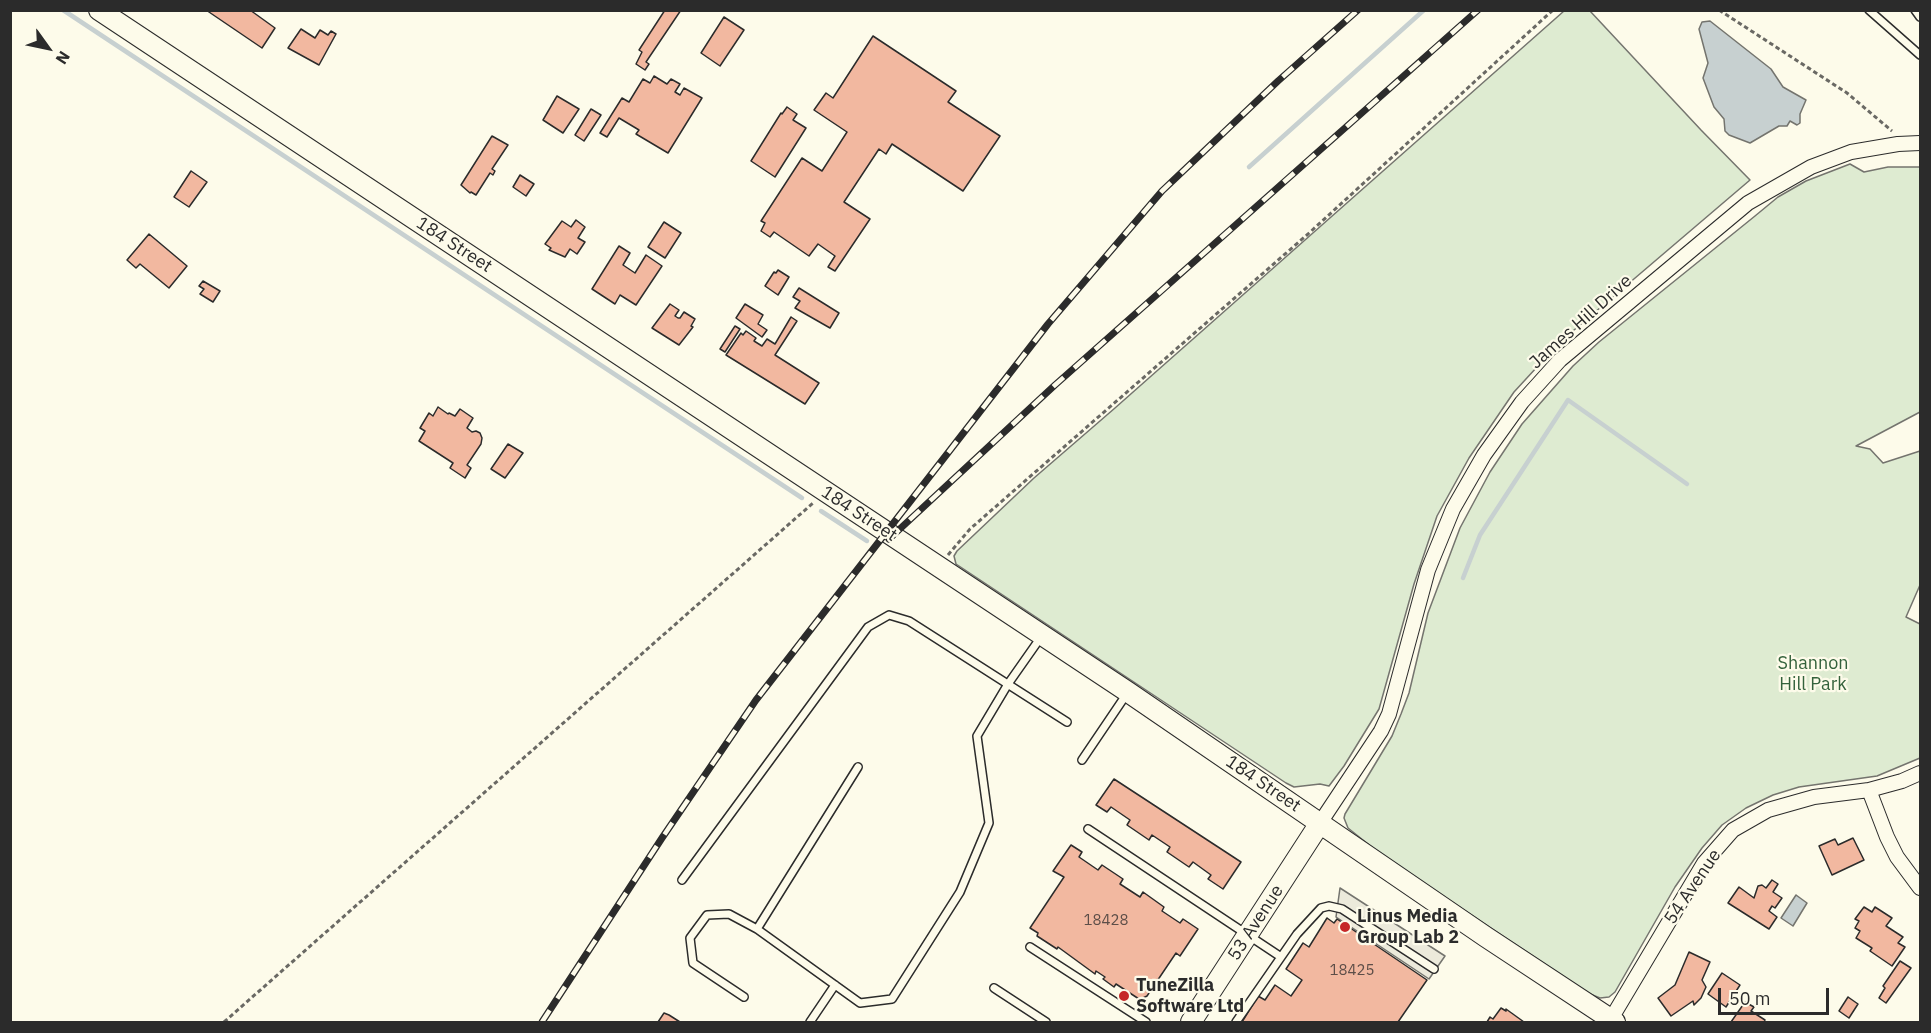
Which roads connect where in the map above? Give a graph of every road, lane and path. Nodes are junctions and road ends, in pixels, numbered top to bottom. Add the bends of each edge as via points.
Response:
1 (99, 10) edge
2 (1553, 10) edge
3 (1719, 10) edge
4 (1869, 10) edge
5 (1915, 10) edge
6 (1920, 17) edge
7 (1920, 54) edge
8 (1901, 134) dead end
9 (1920, 143) edge
10 (826, 492) junction
11 (947, 556) dead end
12 (1042, 635) junction
13 (1008, 684) junction
14 (1128, 692) junction
15 (1067, 722) dead end
16 (1082, 760) dead end
17 (858, 767) dead end
18 (1920, 773) edge
19 (1869, 790) junction
20 (1320, 824) junction
21 (1088, 829) dead end
22 (682, 880) dead end
23 (1920, 888) edge
24 (757, 929) junction
25 (1248, 935) junction
26 (1030, 947) dead end
27 (1281, 957) junction
28 (1434, 969) dead end
29 (835, 986) junction
30 (994, 988) dead end
31 (744, 998) dead end
32 (1612, 1022) edge
33 (224, 1023) edge
34 (810, 1023) edge
35 (1046, 1023) edge
36 (1146, 1023) edge
37 (1191, 1023) edge
38 (1236, 1023) edge

1 - 10 main road, 184 Street
2 - 11 path via 1308,234 970,529
3 - 8 path via 1847,93
4 - 7 lane
5 - 6 lane
9 - 20 street, James Hill Drive via 1851,152 1811,167 1748,203 1560,360 1522,402 1484,455 1453,509 1428,570 1389,714
10 - 12 main road, 184 Street
10 - 33 path
12 - 13 lane
12 - 14 main road, 184 Street
13 - 15 lane
13 - 22 lane via 909,621 889,615 867,627
13 - 29 lane via 977,736 989,823 960,892 892,999 860,1004
14 - 16 lane
14 - 20 main road, 184 Street
17 - 24 lane
18 - 19 street, 54 Avenue
19 - 23 street via 1897,857
19 - 32 street, 54 Avenue via 1814,796 1768,810 1733,830 1704,863
20 - 25 main road, 53 Avenue
20 - 32 main road, 184 Street
21 - 25 lane
24 - 29 lane
24 - 31 lane via 729,914 707,915 690,938 693,963
25 - 27 lane
25 - 37 main road, 53 Avenue
26 - 36 lane
27 - 28 lane via 1322,908 1335,907
27 - 38 lane
29 - 34 lane
30 - 35 lane

